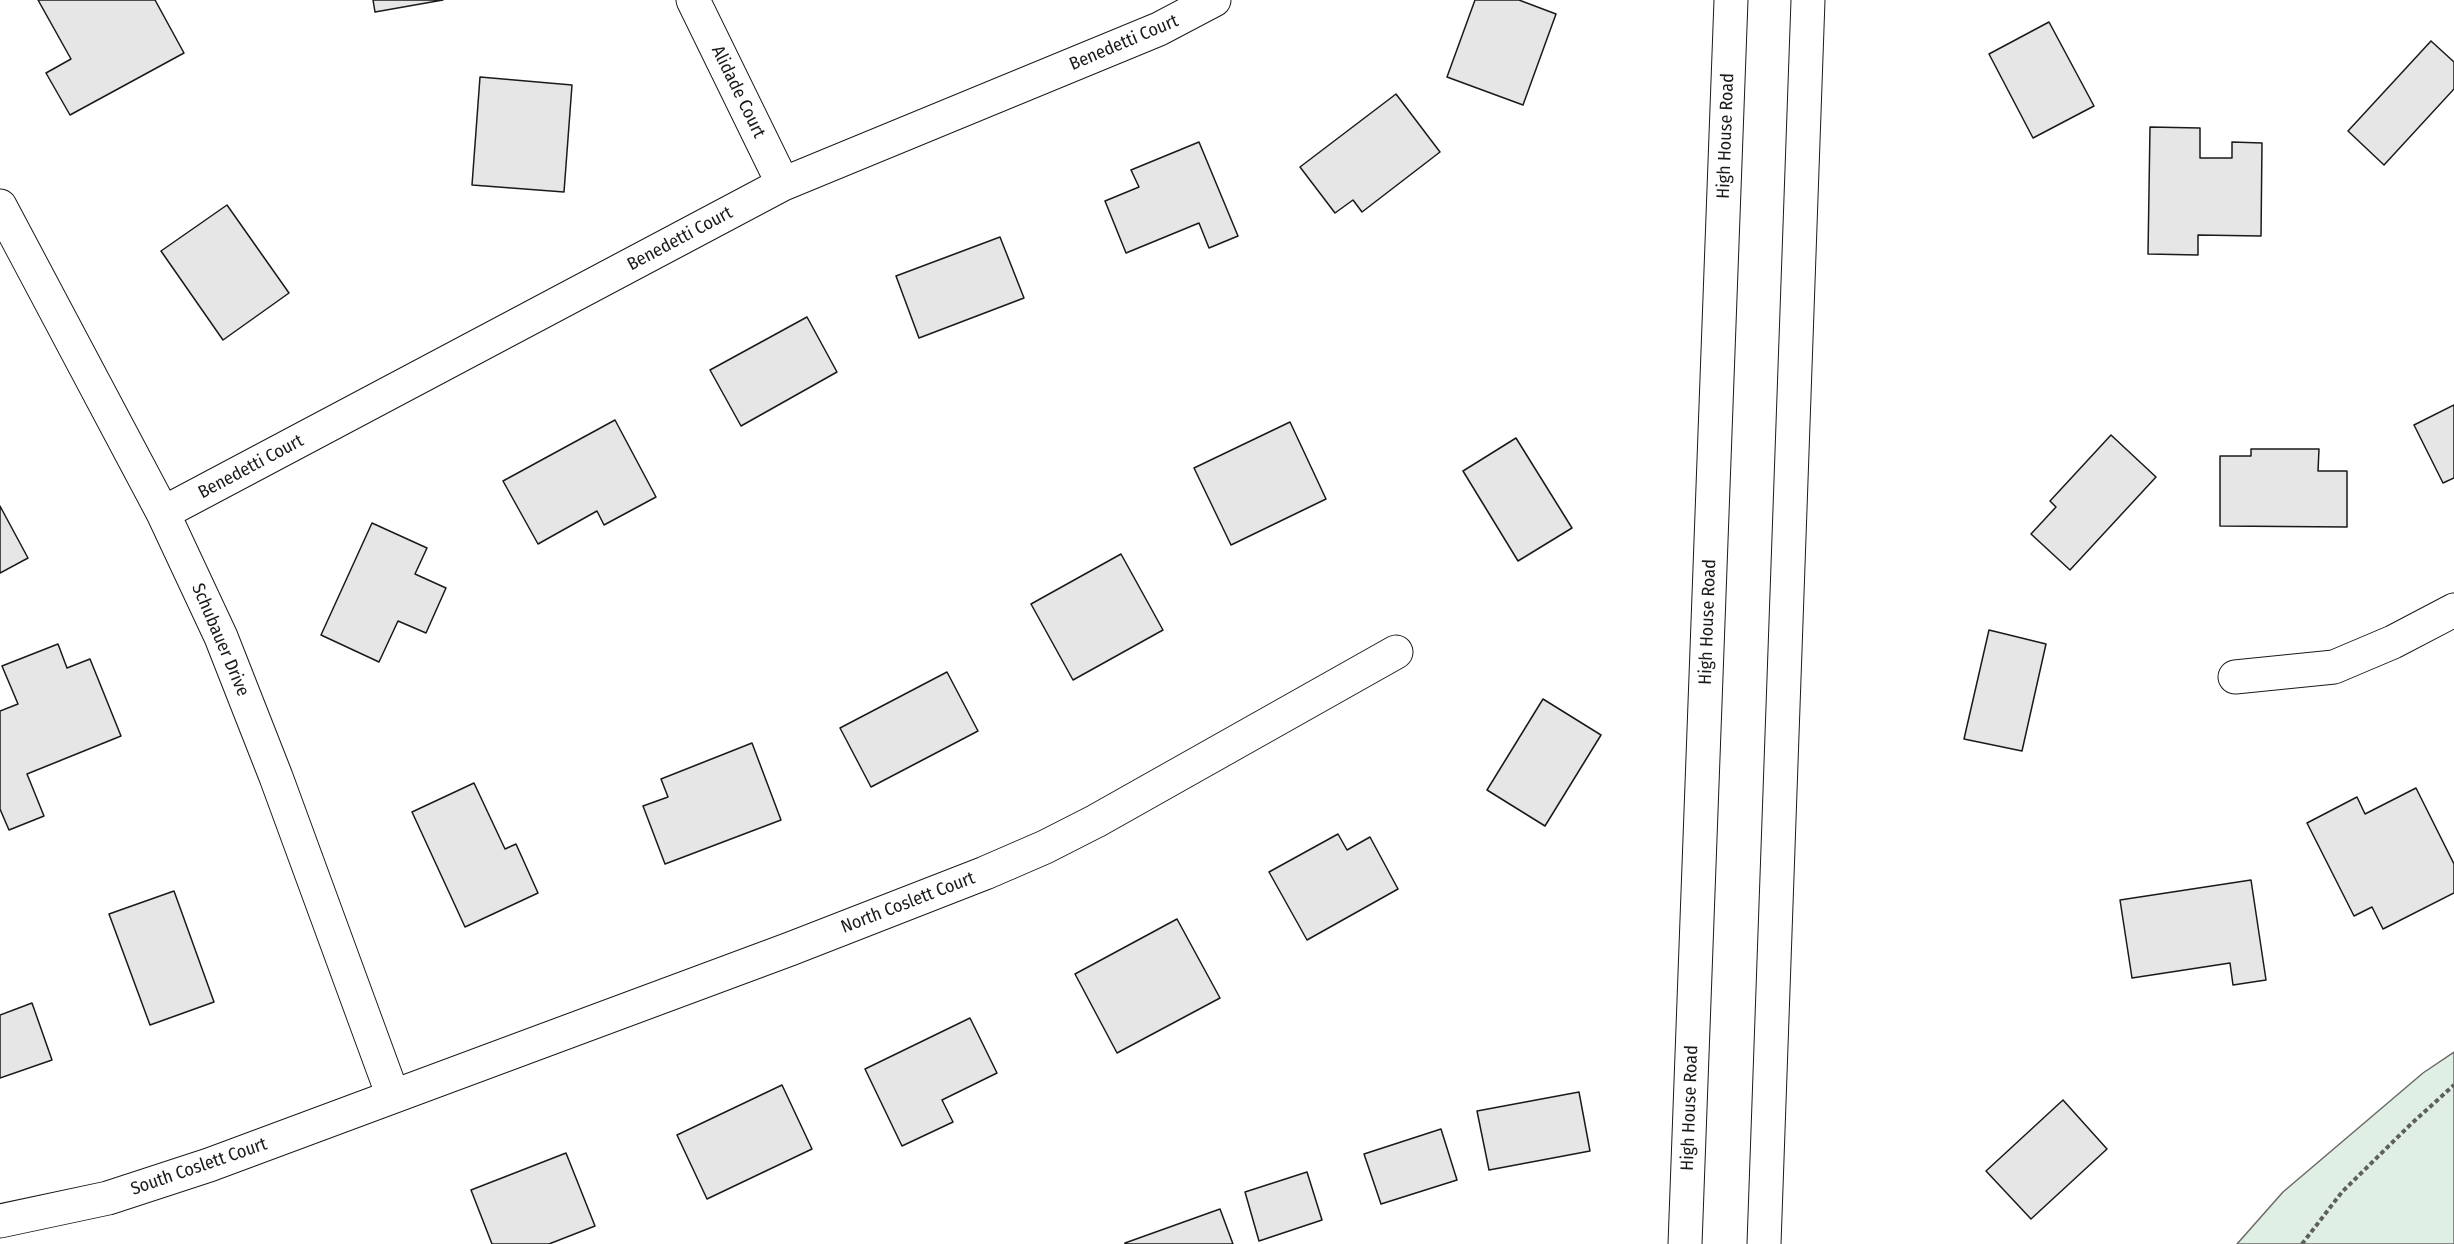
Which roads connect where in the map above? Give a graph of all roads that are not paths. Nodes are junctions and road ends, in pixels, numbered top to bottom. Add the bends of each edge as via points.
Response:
1 (693, 0) edge
2 (1214, 0) edge
3 (1731, 0) edge
4 (1808, 0) edge
5 (783, 184) junction
6 (0, 206) edge
7 (163, 513) junction
8 (2454, 610) edge
9 (1396, 652) dead end
10 (2235, 677) dead end
11 (393, 1096) junction
12 (0, 1221) edge
13 (1685, 1244) edge
14 (1764, 1244) edge

1 - 5 street, Alidade Court
2 - 5 street, Benedetti Court via 1159,29
3 - 13 street, High House Road
4 - 14 street
5 - 7 street, Benedetti Court
6 - 7 street, Schubauer Drive
7 - 11 street, Schubauer Drive via 221,637
8 - 10 street via 2334,667
9 - 11 street, North Coslett Court via 1046,847 790,950
11 - 12 street, South Coslett Court via 108,1198

